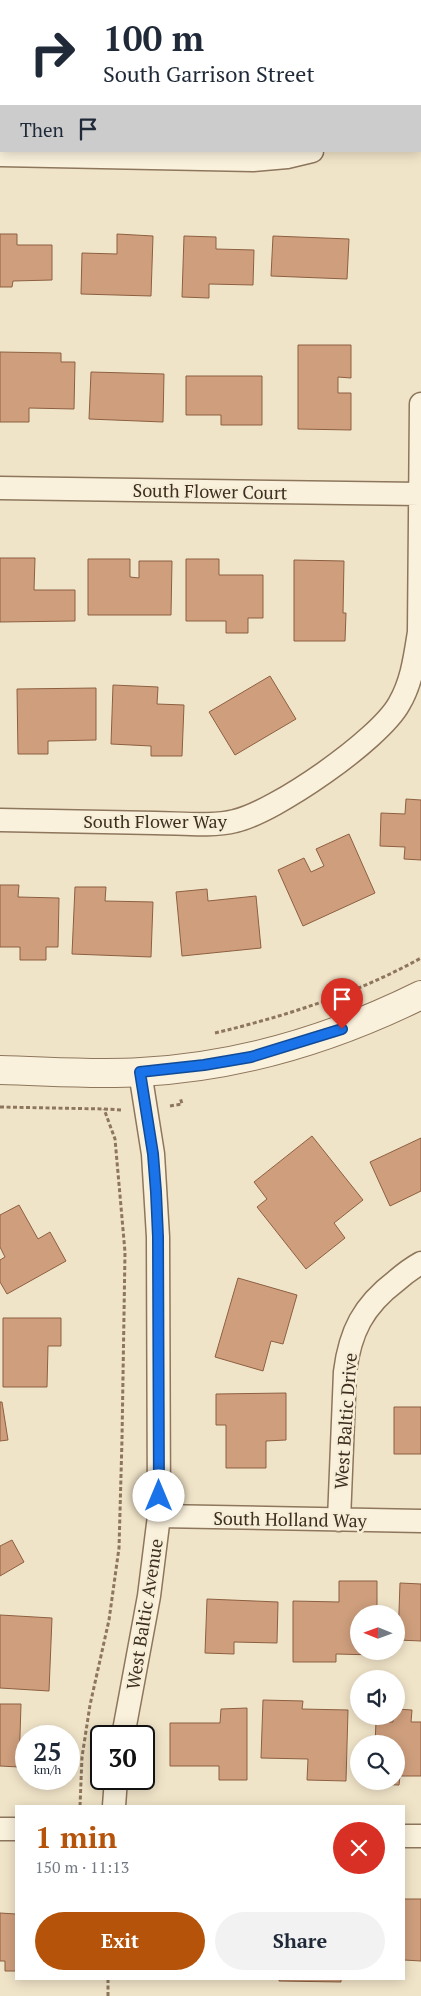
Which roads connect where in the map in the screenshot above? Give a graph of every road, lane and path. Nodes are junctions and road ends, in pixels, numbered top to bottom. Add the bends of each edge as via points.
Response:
1 (308, 152) edge
2 (0, 156) edge
3 (421, 404) edge
4 (0, 488) edge
5 (420, 494) edge
6 (0, 820) edge
7 (421, 958) edge
8 (421, 996) edge
9 (213, 1033) dead end
10 (0, 1070) edge
11 (140, 1072) junction
12 (0, 1107) edge
13 (421, 1263) edge
14 (159, 1516) junction
15 (339, 1520) junction
16 (421, 1521) edge
17 (125, 1725) edge
18 (115, 1790) edge
19 (80, 1805) edge
20 (114, 1805) edge
21 (0, 1829) edge
22 (15, 1829) edge
23 (405, 1836) edge
24 (421, 1836) edge
25 (108, 1980) edge
26 (108, 1996) edge

1 - 2 street via 253,160
3 - 5 street, South Flower Way
4 - 5 street, South Flower Court
5 - 6 street, South Flower Way via 419,632 409,684 399,705 383,726 327,771 265,810 234,822
7 - 9 path via 392,974 305,1007
8 - 11 street via 342,1029 251,1057
10 - 11 street
11 - 14 street, West Baltic Avenue via 153,1154 158,1237
12 - 19 path via 104,1109 115,1140 125,1252 118,1548 109,1620 82,1757
13 - 15 street, West Baltic Drive via 380,1293 361,1318 348,1348
14 - 15 street, South Holland Way
14 - 17 street, West Baltic Avenue
15 - 16 street, South Holland Way
18 - 20 street
21 - 22 street
23 - 24 street
25 - 26 path

